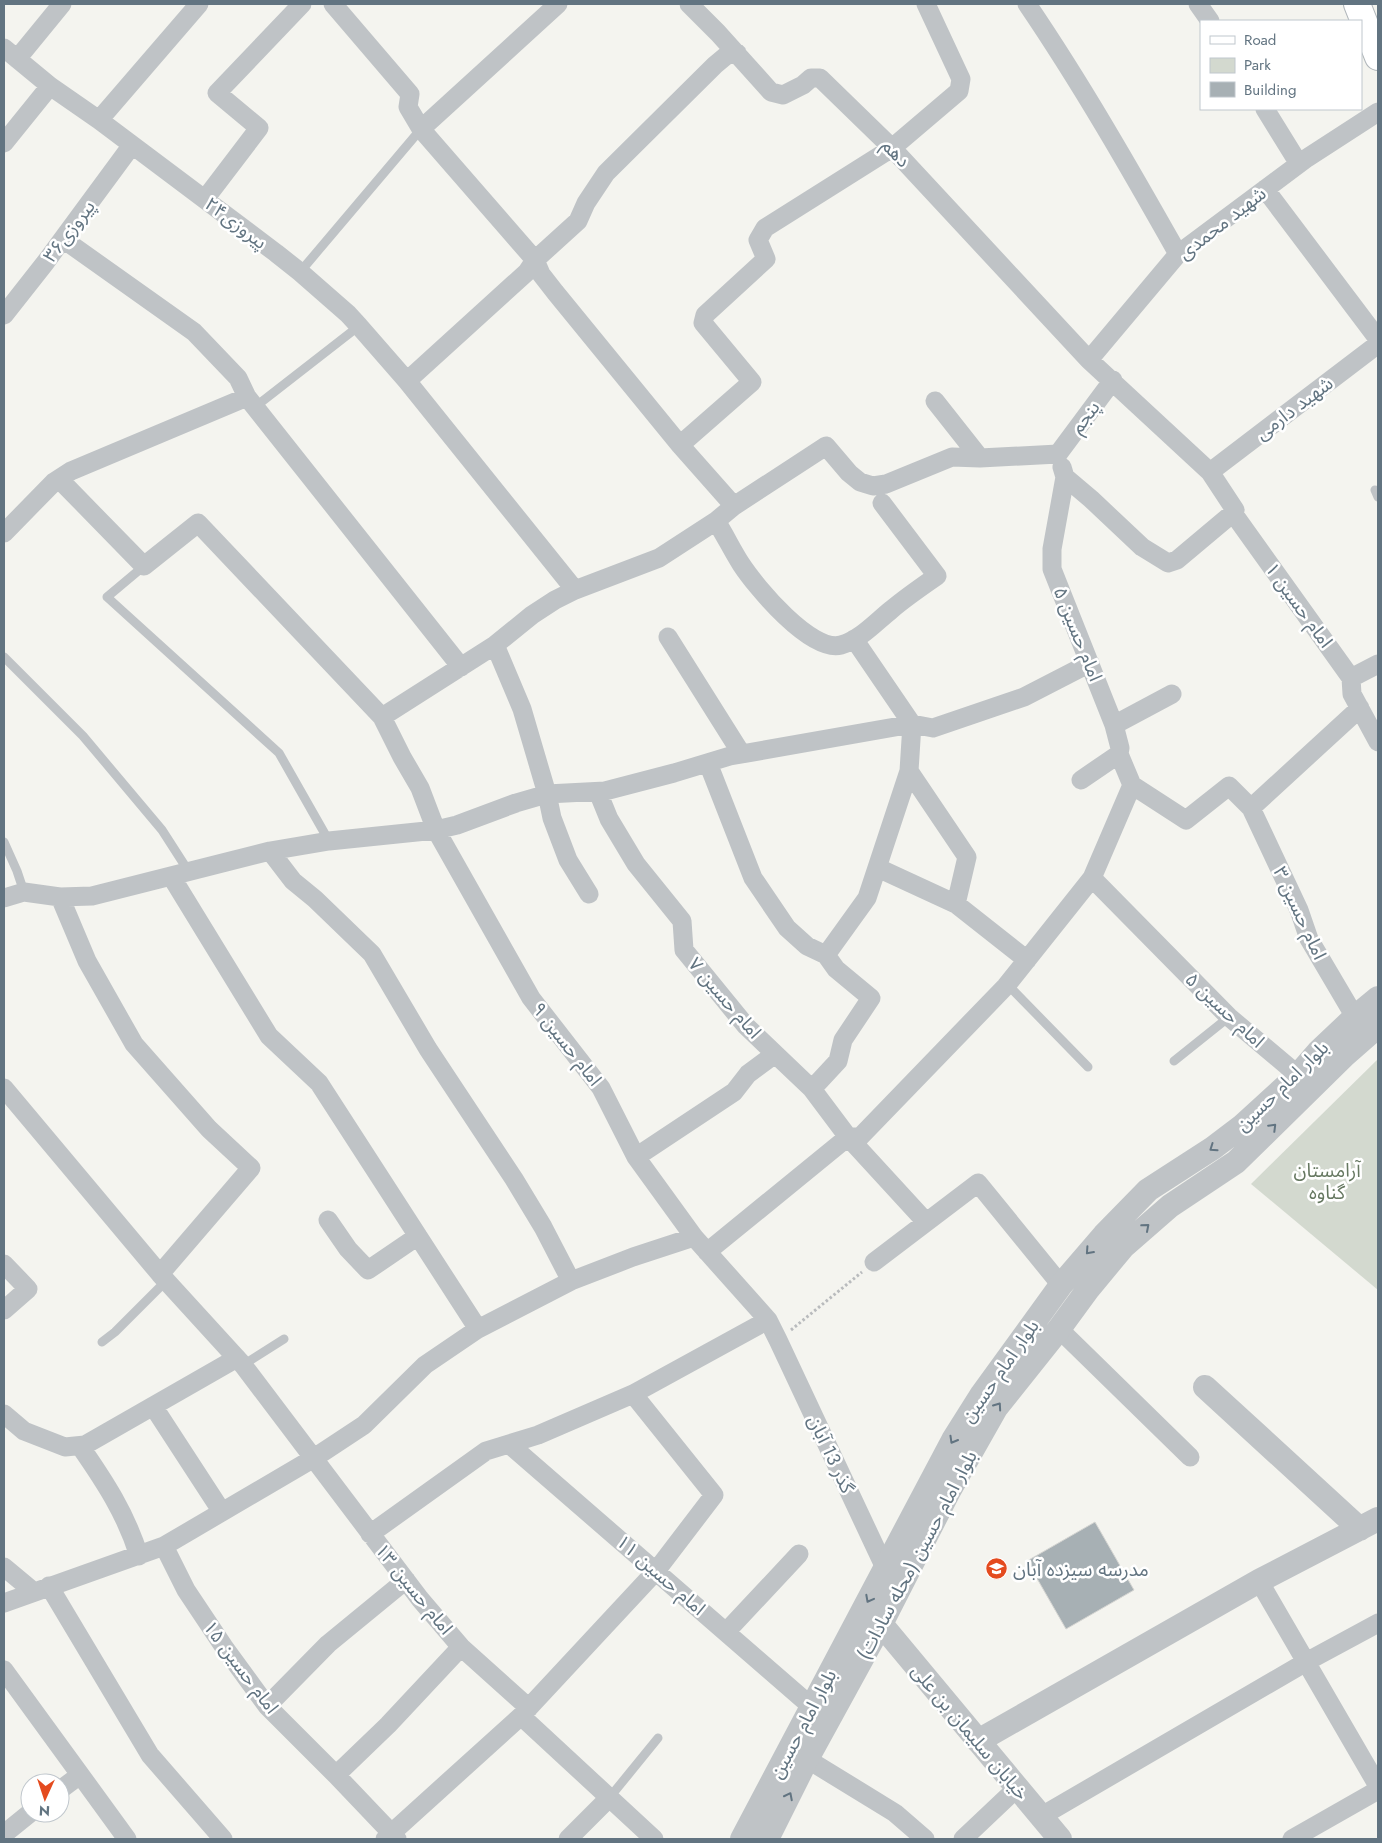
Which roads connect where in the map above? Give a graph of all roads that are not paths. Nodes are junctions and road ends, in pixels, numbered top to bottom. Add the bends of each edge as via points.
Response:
1 (62, 4) edge
2 (199, 4) edge
3 (302, 4) edge
4 (333, 4) edge
5 (558, 4) edge
6 (688, 4) edge
7 (926, 4) edge
8 (1027, 4) edge
9 (1198, 4) edge
10 (1367, 16) edge
11 (1209, 20) edge
12 (11, 54) edge
13 (737, 54) junction
14 (1378, 57) edge
15 (50, 86) junction
16 (1266, 110) edge
17 (1378, 112) edge
18 (99, 120) junction
19 (421, 130) junction
20 (4, 143) edge
21 (132, 146) junction
22 (892, 148) junction
23 (1300, 164) junction
24 (1265, 189) junction
25 (205, 199) junction
26 (63, 239) junction
27 (1178, 254) junction
28 (535, 260) junction
29 (300, 272) junction
30 (4, 315) edge
31 (358, 326) junction
32 (1378, 339) edge
33 (1378, 344) edge
34 (1089, 360) junction
35 (1113, 380) junction
36 (407, 381) junction
37 (935, 400) dead end
38 (251, 402) junction
39 (680, 445) junction
40 (1058, 454) junction
41 (980, 458) junction
42 (1210, 472) junction
43 (1065, 477) junction
44 (59, 479) junction
45 (882, 503) dead end
46 (734, 506) junction
47 (1234, 513) junction
48 (716, 521) junction
49 (4, 533) edge
50 (144, 566) junction
51 (575, 590) junction
52 (668, 637) dead end
53 (854, 639) junction
54 (495, 645) junction
55 (4, 657) edge
56 (1090, 663) junction
57 (1378, 664) edge
58 (461, 667) junction
59 (1352, 678) junction
60 (1172, 694) dead end
61 (1360, 708) junction
62 (382, 717) junction
63 (912, 724) junction
64 (1114, 725) junction
65 (1378, 742) edge
66 (741, 753) junction
67 (1119, 754) junction
68 (708, 762) junction
69 (909, 771) junction
70 (1081, 780) dead end
71 (1132, 785) junction
72 (598, 792) junction
73 (547, 794) junction
74 (1250, 808) junction
75 (436, 830) junction
76 (329, 841) junction
77 (4, 842) edge
78 (270, 851) junction
79 (878, 868) junction
80 (189, 872) junction
81 (171, 876) junction
82 (1092, 878) junction
83 (24, 892) junction
84 (589, 894) dead end
85 (60, 897) junction
86 (4, 898) edge
87 (956, 904) junction
88 (826, 954) junction
89 (1026, 960) junction
90 (1008, 984) junction
91 (1378, 998) edge
92 (1229, 1017) junction
93 (1355, 1017) junction
94 (1378, 1026) edge
95 (775, 1054) junction
96 (1174, 1061) dead end
97 (1088, 1067) dead end
98 (1298, 1075) junction
99 (4, 1088) edge
100 (812, 1090) junction
101 (848, 1137) junction
102 (636, 1157) junction
103 (328, 1220) dead end
104 (926, 1222) junction
105 (418, 1236) junction
106 (694, 1237) junction
107 (707, 1252) junction
108 (874, 1262) road end
109 (4, 1264) edge
110 (163, 1277) junction
111 (571, 1281) junction
112 (1061, 1285) junction
113 (4, 1310) edge
114 (768, 1320) junction
115 (478, 1329) junction
116 (1059, 1329) junction
117 (284, 1339) dead end
118 (102, 1342) dead end
119 (240, 1362) junction
120 (1204, 1387) dead end
121 (633, 1394) junction
122 (153, 1406) junction
123 (4, 1414) edge
124 (509, 1444) junction
125 (80, 1446) junction
126 (1190, 1457) dead end
127 (314, 1458) junction
128 (222, 1512) junction
129 (1369, 1524) edge
130 (370, 1534) junction
131 (164, 1546) junction
132 (799, 1554) dead end
133 (139, 1556) junction
134 (4, 1567) edge
135 (885, 1568) junction
136 (656, 1571) junction
137 (406, 1580) junction
138 (1259, 1582) junction
139 (41, 1589) junction
140 (4, 1603) edge
141 (882, 1624) junction
142 (1378, 1624) edge
143 (726, 1632) junction
144 (462, 1647) junction
145 (1306, 1662) junction
146 (4, 1670) edge
147 (266, 1706) junction
148 (812, 1707) junction
149 (525, 1712) junction
150 (658, 1738) dead end
151 (978, 1742) junction
152 (807, 1759) junction
153 (80, 1775) junction
154 (336, 1775) junction
155 (70, 1782) edge
156 (1378, 1786) edge
157 (1017, 1788) junction
158 (1378, 1790) edge
159 (610, 1797) junction
160 (1040, 1817) junction
161 (20, 1821) edge
162 (4, 1834) edge
163 (392, 1837) edge
164 (127, 1839) edge
165 (224, 1839) edge
166 (568, 1839) edge
167 (654, 1839) edge
168 (742, 1839) edge
169 (767, 1839) edge
170 (925, 1839) edge
171 (963, 1839) edge
172 (1060, 1839) edge
173 (1292, 1839) edge

1 - 12 street
2 - 18 street
3 - 25 street via 217,93 259,128
4 - 19 street via 410,94 408,107
5 - 19 street
6 - 13 street, دهم
7 - 22 street via 961,79 959,91
8 - 27 street via 1108,129
9 - 11 street
10 - 14 main road
12 - 15 street, پیروزی۲۴
13 - 22 street, دهم via 771,92 783,95 811,78 820,78
13 - 28 street via 727,55 715,64 606,173 578,222
15 - 18 street, پیروزی۲۴
15 - 20 street
16 - 23 street
17 - 23 street, شهید محمدی
18 - 21 street, پیروزی۲۴
19 - 28 street
19 - 29 lane
21 - 25 street, پیروزی۲۴
21 - 26 street, پیروزی۳۶
22 - 34 street, دهم
22 - 39 street via 765,228 758,240 766,259 705,315 704,323 752,382
23 - 24 street, شهید محمدی
24 - 27 street, شهید محمدی
24 - 32 street
25 - 29 street, پیروزی۲۴
26 - 30 street, پیروزی۳۶
26 - 38 street via 194,332 238,378
27 - 34 street, شهید محمدی
28 - 36 street via 527,272
28 - 39 street via 554,292
29 - 31 street, پیروزی۲۴
31 - 36 street, پیروزی۲۴
31 - 38 lane
33 - 42 street, شهید دارمی
34 - 35 street, دهم
35 - 40 street, پنجم
35 - 42 street, امام حسین ۱
36 - 51 street, پیروزی۲۴
37 - 41 street
38 - 44 street via 71,471
38 - 58 street
39 - 46 street
40 - 41 street
40 - 43 street
41 - 46 street via 952,457 886,484 873,486 860,482 849,473 826,446
42 - 47 street, امام حسین ۱
43 - 47 street via 1142,547 1168,563 1177,560
43 - 56 street, امام حسین ۵ via 1052,549 1052,569
44 - 49 street
44 - 50 street
45 - 53 street via 937,576
46 - 48 street
47 - 59 street, امام حسین ۱
48 - 51 street via 659,558
48 - 53 street via 742,565 793,624 812,638 831,646
50 - 62 street, امام حسین ۹ via 198,523
50 - 76 lane via 107,597 279,753
51 - 54 street via 532,615
52 - 66 street
53 - 63 street
54 - 58 street
54 - 73 street via 522,709
55 - 80 lane via 83,736 162,830
56 - 63 street via 1024,697 933,728
56 - 64 street, امام حسین ۵
57 - 59 street
58 - 62 street
59 - 61 street, امام حسین ۱ via 1352,694
60 - 64 street
61 - 65 street, امام حسین ۱
61 - 74 street
62 - 75 street, امام حسین ۹ via 420,788
63 - 66 street
63 - 69 street
64 - 67 street, امام حسین ۵
66 - 68 street
67 - 70 street
67 - 71 street, امام حسین ۵
68 - 72 street via 674,774
68 - 88 street via 753,878 787,928 807,946
69 - 79 street
69 - 87 street via 967,857
71 - 74 street, امام حسین ۳ via 1186,820 1229,786
71 - 82 street
72 - 73 street
72 - 95 street, امام حسین ۷ via 636,864 682,921 684,950 746,1026
73 - 75 street
73 - 84 street via 552,818 568,860
74 - 93 street, امام حسین ۳ via 1299,910 1309,939
75 - 76 street
75 - 102 street, امام حسین ۹ via 531,998 602,1088
76 - 78 street
77 - 83 lane
78 - 80 street
78 - 111 street via 293,881 372,954 428,1049 519,1187
79 - 87 street
79 - 88 street via 867,898
80 - 81 street
81 - 85 street via 92,896
81 - 105 street via 269,1036 319,1083
82 - 89 street
82 - 92 street, امام حسین ۵
83 - 85 street
83 - 86 street
85 - 110 street via 87,961 134,1044 209,1130 251,1168
87 - 89 street
88 - 100 street via 836,969 871,998 843,1040 838,1061
89 - 90 street
90 - 97 lane
90 - 101 street via 860,1136
91 - 93 street, بلوار امام حسین
92 - 96 lane
92 - 98 street, امام حسین ۵
93 - 98 street, بلوار امام حسین
116 -> 94 street, بلوار امام حسین (محله سادات) via 1123,1247 1170,1206 1236,1162
95 - 100 street, امام حسین ۷
95 - 102 street via 748,1074 734,1092
98 -> 112 street, بلوار امام حسین via 1214,1148 1148,1190
99 - 110 street, امام حسین ۱۳
100 - 101 street, امام حسین ۷
101 - 104 street, امام حسین ۷
101 - 107 street
102 - 106 street, امام حسین ۹
103 - 105 street via 368,1270
104 - 108 street
104 - 112 street via 978,1183
105 - 115 street
106 - 107 street, امام حسین ۹
106 - 111 street
107 - 114 street, امام حسین ۹
109 - 113 street via 28,1288
110 - 118 lane via 115,1332
110 - 119 street, امام حسین ۱۳
111 - 115 street
112 -> 135 street, بلوار امام حسین via 982,1394 953,1440
114 - 121 street
114 - 135 street, گذر 13 آبان
115 - 127 street via 426,1365 364,1425
116 - 126 street
141 -> 116 street, بلوار امام حسین (محله سادات) via 949,1491 996,1408
117 - 119 lane
119 - 122 street
119 - 127 street, امام حسین ۱۳
120 - 129 street
121 - 124 street
121 - 136 street via 714,1495
122 - 125 street
122 - 128 street
123 - 125 street via 24,1431 65,1447
124 - 130 street via 486,1451
124 - 136 street, امام حسین ۱۱
125 - 133 street via 122,1511
127 - 128 street
127 - 130 street, امام حسین ۱۳
128 - 131 street
129 - 138 street
130 - 137 street, امام حسین ۱۳
131 - 133 street
131 - 147 street, امام حسین ۱۵ via 186,1590
132 - 143 street
133 - 139 street
134 - 139 street
135 -> 148 street, بلوار امام حسین
136 - 143 street, امام حسین ۱۱
136 - 149 street
137 - 144 street, امام حسین ۱۳
137 - 147 street via 328,1644
138 - 145 street
138 - 151 street
139 - 140 street
139 - 165 street via 150,1755
141 - 151 street, خیابان سلیمان بن علی
141 - 152 street, بلوار امام حسین (محله سادات)
142 - 145 street
143 - 148 street, امام حسین ۱۱
144 - 149 street, امام حسین ۱۳
144 - 154 street
145 - 156 street
145 - 160 street
146 - 153 street
147 - 154 street, امام حسین ۱۵
148 - 168 street, بلوار امام حسین
149 - 159 street, امام حسین ۱۳
149 - 163 street
150 - 159 lane
151 - 157 street, خیابان سلیمان بن علی
169 -> 152 street, بلوار امام حسین (محله سادات)
152 - 170 street via 895,1813
153 - 155 street
153 - 164 street
154 - 163 street, امام حسین ۱۵
157 - 160 street, خیابان سلیمان بن علی
157 - 171 street
158 - 173 street
159 - 166 street
159 - 167 street, امام حسین ۱۳
160 - 172 street, خیابان سلیمان بن علی
161 - 162 street

